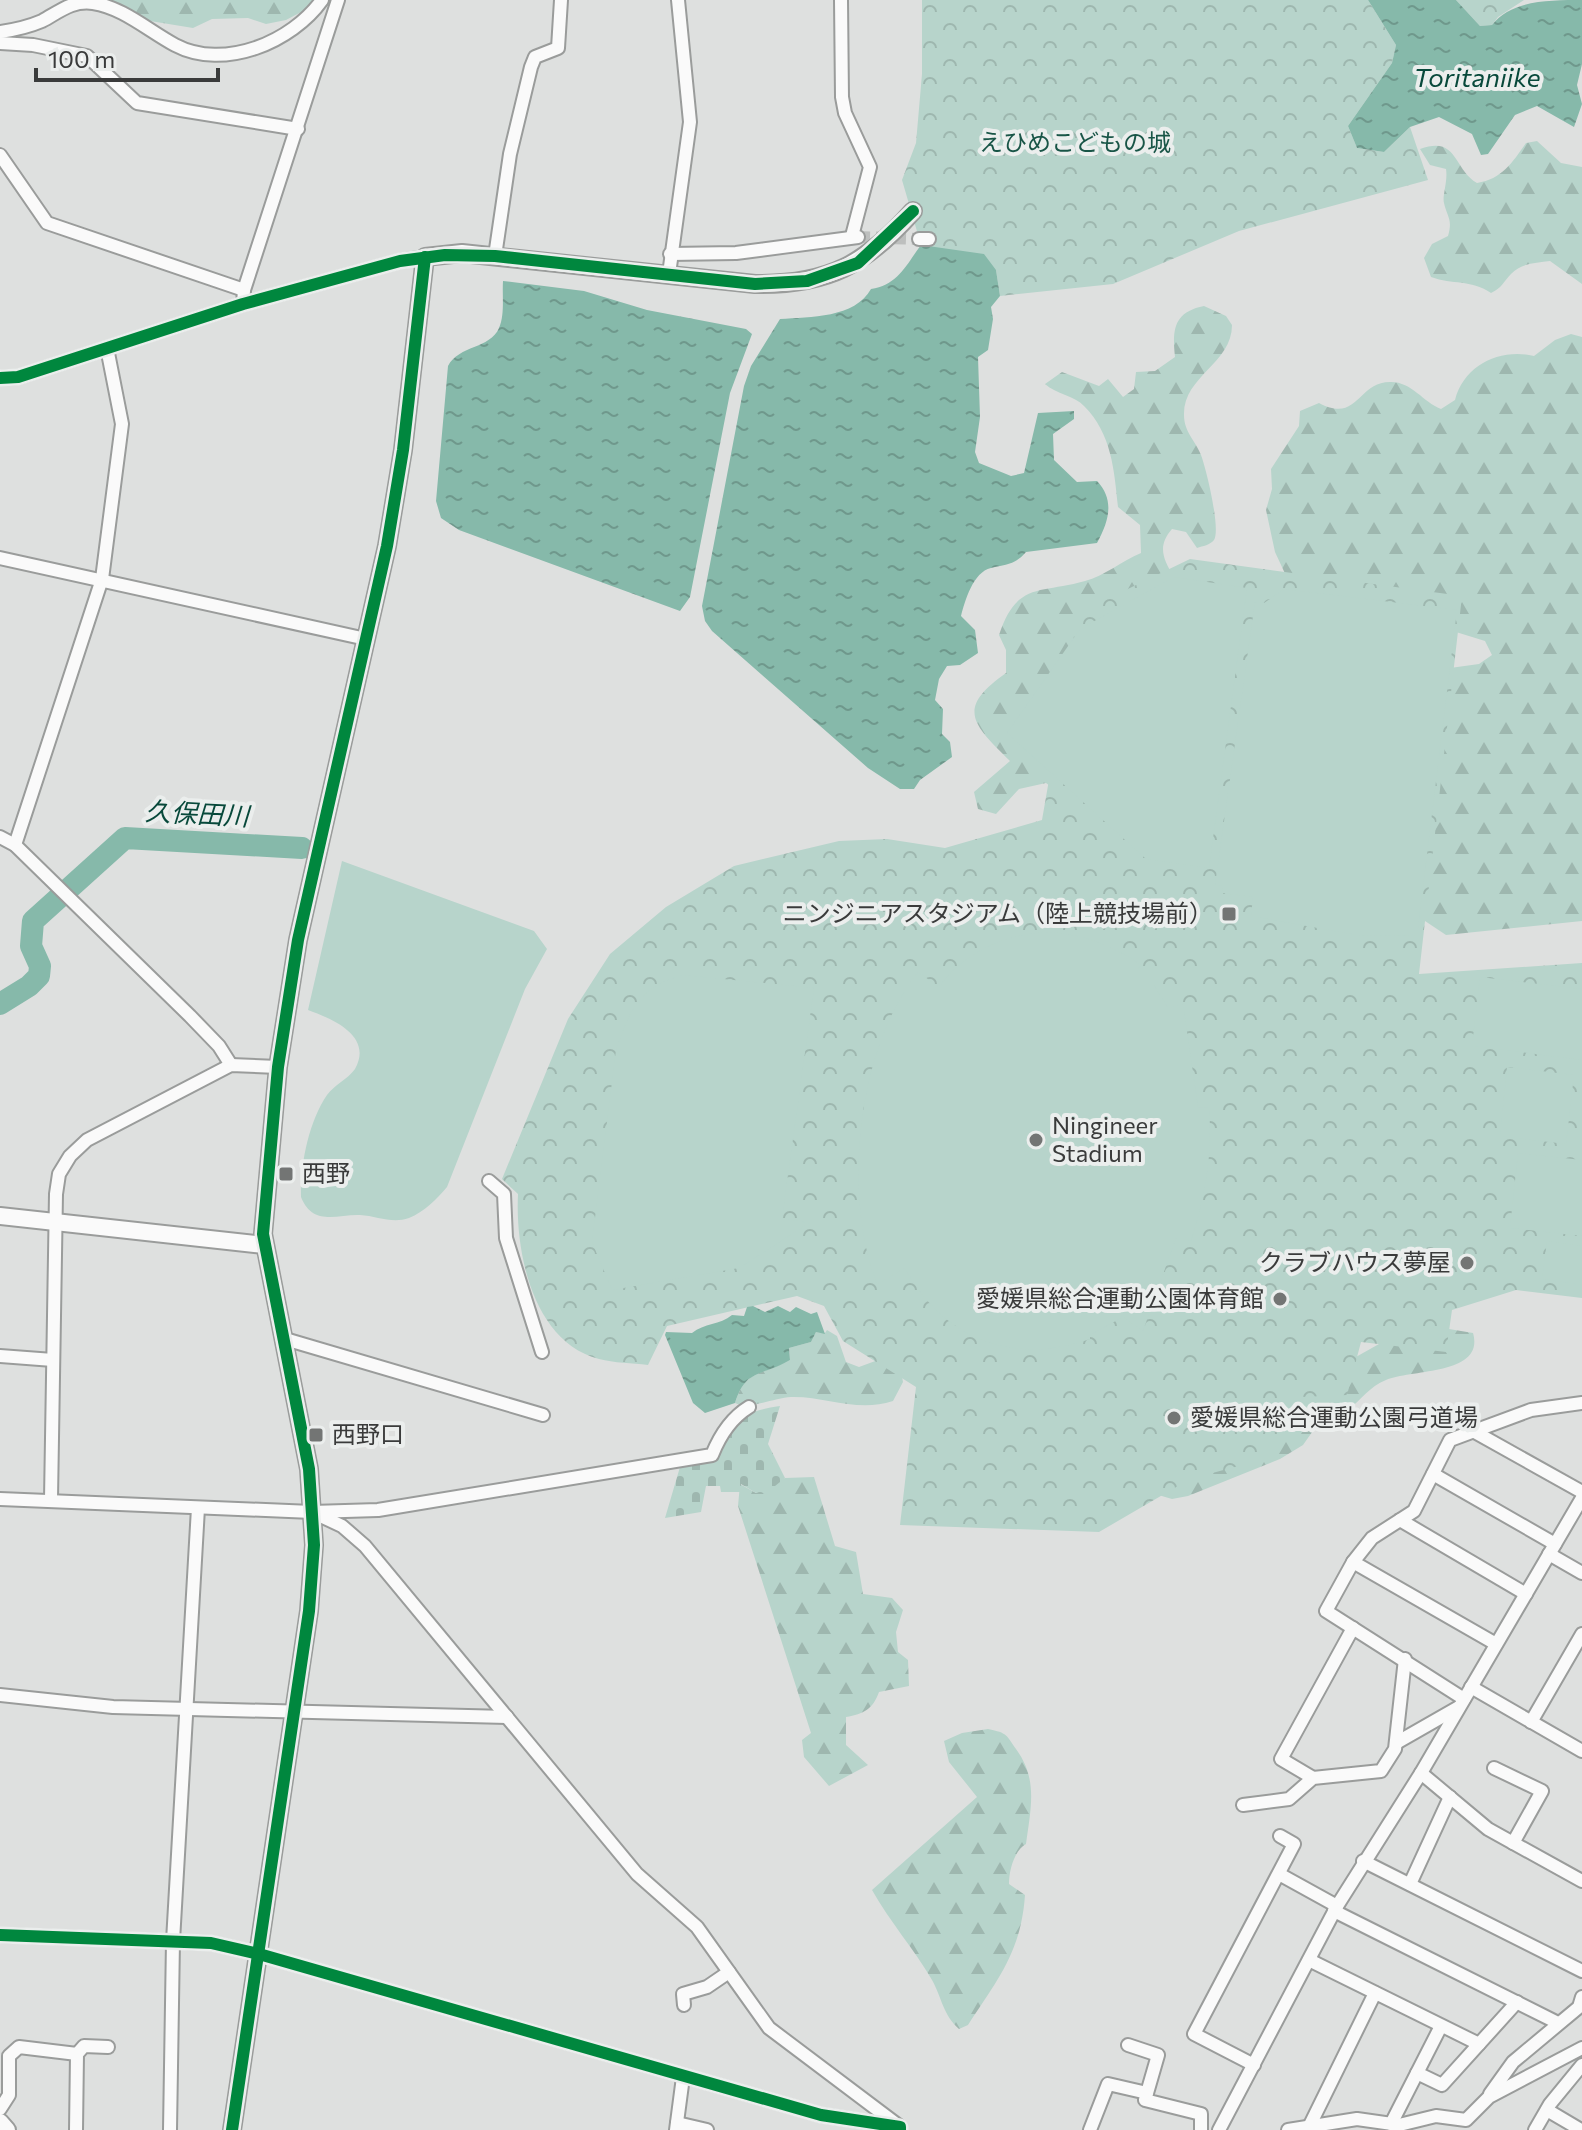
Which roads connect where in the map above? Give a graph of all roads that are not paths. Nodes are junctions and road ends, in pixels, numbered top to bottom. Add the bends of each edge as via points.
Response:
1 (322, 0) edge
2 (338, 0) edge
3 (561, 0) edge
4 (678, 0) edge
5 (841, 0) edge
6 (0, 32) edge
7 (0, 43) edge
8 (298, 129) junction
9 (0, 155) edge
10 (913, 211) dead end
11 (670, 254) junction
12 (495, 256) junction
13 (425, 257) junction
14 (669, 274) junction
15 (244, 290) junction
16 (243, 304) junction
17 (107, 348) junction
18 (0, 378) edge
19 (0, 558) edge
20 (102, 579) junction
21 (366, 639) junction
22 (0, 837) edge
23 (15, 845) junction
24 (231, 1065) junction
25 (278, 1067) junction
26 (489, 1181) dead end
27 (0, 1216) edge
28 (55, 1221) junction
29 (263, 1239) junction
30 (285, 1339) junction
31 (542, 1352) dead end
32 (0, 1356) edge
33 (53, 1360) junction
34 (1582, 1403) edge
35 (749, 1407) dead end
36 (543, 1415) dead end
37 (1473, 1431) junction
38 (1433, 1474) junction
39 (1582, 1495) edge
40 (0, 1499) edge
41 (51, 1499) junction
42 (198, 1508) junction
43 (312, 1512) junction
44 (1400, 1520) junction
45 (1552, 1549) junction
46 (1353, 1562) junction
47 (1582, 1573) edge
48 (1526, 1594) junction
49 (1353, 1628) junction
50 (1582, 1634) edge
51 (1496, 1644) junction
52 (1405, 1659) junction
53 (1471, 1687) junction
54 (0, 1695) edge
55 (1462, 1703) junction
56 (186, 1708) junction
57 (294, 1712) junction
58 (507, 1717) junction
59 (1531, 1722) junction
60 (1396, 1743) junction
61 (1582, 1751) edge
62 (1494, 1768) dead end
63 (1421, 1773) junction
64 (1313, 1778) junction
65 (1450, 1797) junction
66 (1243, 1805) dead end
67 (1280, 1836) dead end
68 (1513, 1843) junction
69 (1363, 1861) junction
70 (1279, 1874) junction
71 (1582, 1881) edge
72 (1410, 1884) junction
73 (1336, 1908) junction
74 (0, 1935) edge
75 (173, 1941) junction
76 (259, 1954) junction
77 (1309, 1960) junction
78 (1582, 1971) edge
79 (729, 1972) junction
80 (1375, 1993) junction
81 (683, 1994) dead end
82 (1582, 1997) edge
83 (1517, 2002) junction
84 (1558, 2023) junction
85 (1441, 2026) junction
86 (1479, 2044) junction
87 (1128, 2045) dead end
88 (108, 2047) dead end
89 (1582, 2048) edge
90 (77, 2054) junction
91 (1254, 2065) junction
92 (1582, 2065) edge
93 (1417, 2073) junction
94 (683, 2077) junction
95 (1147, 2093) junction
96 (1489, 2097) junction
97 (0, 2109) edge
98 (1547, 2110) junction
99 (0, 2122) edge
100 (1464, 2125) edge
101 (1399, 2126) edge
102 (676, 2127) edge
103 (1309, 2127) junction
104 (902, 2129) edge
105 (7, 2130) edge
106 (76, 2130) edge
107 (170, 2130) edge
108 (232, 2130) edge
109 (707, 2130) edge
110 (1090, 2130) edge
111 (1201, 2130) edge
112 (1219, 2130) edge
113 (1288, 2130) edge
114 (1535, 2130) edge
115 (1581, 2130) edge

1 - 6 street via 284,35 222,54 189,52 117,11 79,1 41,21
2 - 8 street
3 - 12 street via 558,48 535,57 531,67 510,154
4 - 11 street via 690,122
5 - 11 street via 842,97 870,167 855,237 736,253
7 - 8 street via 87,56 137,103
8 - 15 street
9 - 15 street via 47,223
10 - 14 street via 858,263 823,278 755,284
11 - 14 street
12 - 13 street
12 - 14 street
13 - 16 street
13 - 21 street via 403,450
15 - 16 street
16 - 17 street
17 - 18 street
17 - 20 street via 122,424
19 - 20 street
20 - 21 street
20 - 23 street
21 - 25 street via 298,940
22 - 23 street
23 - 24 street via 190,1016
24 - 25 street
24 - 28 street via 87,1140 59,1174
25 - 29 street
26 - 31 street via 504,1194 506,1238
27 - 28 street
28 - 29 street
28 - 33 street
29 - 30 street
30 - 36 street
30 - 43 street
32 - 33 street
33 - 41 street
34 - 37 street via 1531,1410
35 - 43 street via 719,1437 712,1455 378,1510
37 - 38 street via 1450,1440
37 - 39 street
38 - 44 street via 1414,1511
38 - 45 street
39 - 45 street
40 - 41 street
41 - 42 street
42 - 43 street
42 - 56 street
43 - 57 street via 312,1578
43 - 58 street via 342,1526 365,1546
44 - 46 street via 1372,1538
44 - 48 street
45 - 47 street
45 - 48 street
46 - 49 street via 1326,1611
46 - 51 street
48 - 51 street
49 - 52 street
49 - 64 street via 1281,1759
50 - 59 street
51 - 53 street
52 - 55 street
52 - 60 street
53 - 55 street
53 - 59 street
54 - 56 street via 113,1707
55 - 60 street
55 - 63 street
56 - 57 street
56 - 75 street
57 - 58 street
57 - 76 street
58 - 79 street via 637,1874 697,1927
59 - 61 street
60 - 64 street via 1381,1771
62 - 68 street via 1542,1791
63 - 65 street
63 - 69 street
64 - 66 street via 1289,1799
65 - 68 street
65 - 72 street
67 - 70 street via 1294,1844
68 - 71 street
69 - 72 street
69 - 73 street
70 - 73 street
70 - 91 street via 1194,2034
72 - 78 street
73 - 77 street
73 - 83 street
74 - 75 street
75 - 76 street
75 - 107 street
76 - 94 street
76 - 108 street
77 - 80 street
77 - 91 street
79 - 81 street via 707,1987
79 - 104 street via 769,2028
80 - 85 street
80 - 103 street
82 - 84 street via 1579,2007
83 - 84 street
83 - 86 street
84 - 96 street via 1513,2062
85 - 86 street
85 - 93 street
86 - 93 street via 1442,2085
87 - 95 street via 1158,2055
88 - 90 street via 84,2046
89 - 96 street
90 - 97 street via 19,2047 9,2056 9,2095
90 - 106 street
91 - 112 street
92 - 98 street
93 - 101 street
94 - 102 street
94 - 104 street via 821,2115
95 - 110 street via 1108,2084
95 - 111 street via 1145,2100 1201,2114
96 - 100 street
98 - 114 street
98 - 115 street
99 - 105 street
100 - 101 street via 1436,2116
101 - 103 street via 1357,2119
102 - 109 street
103 - 113 street

